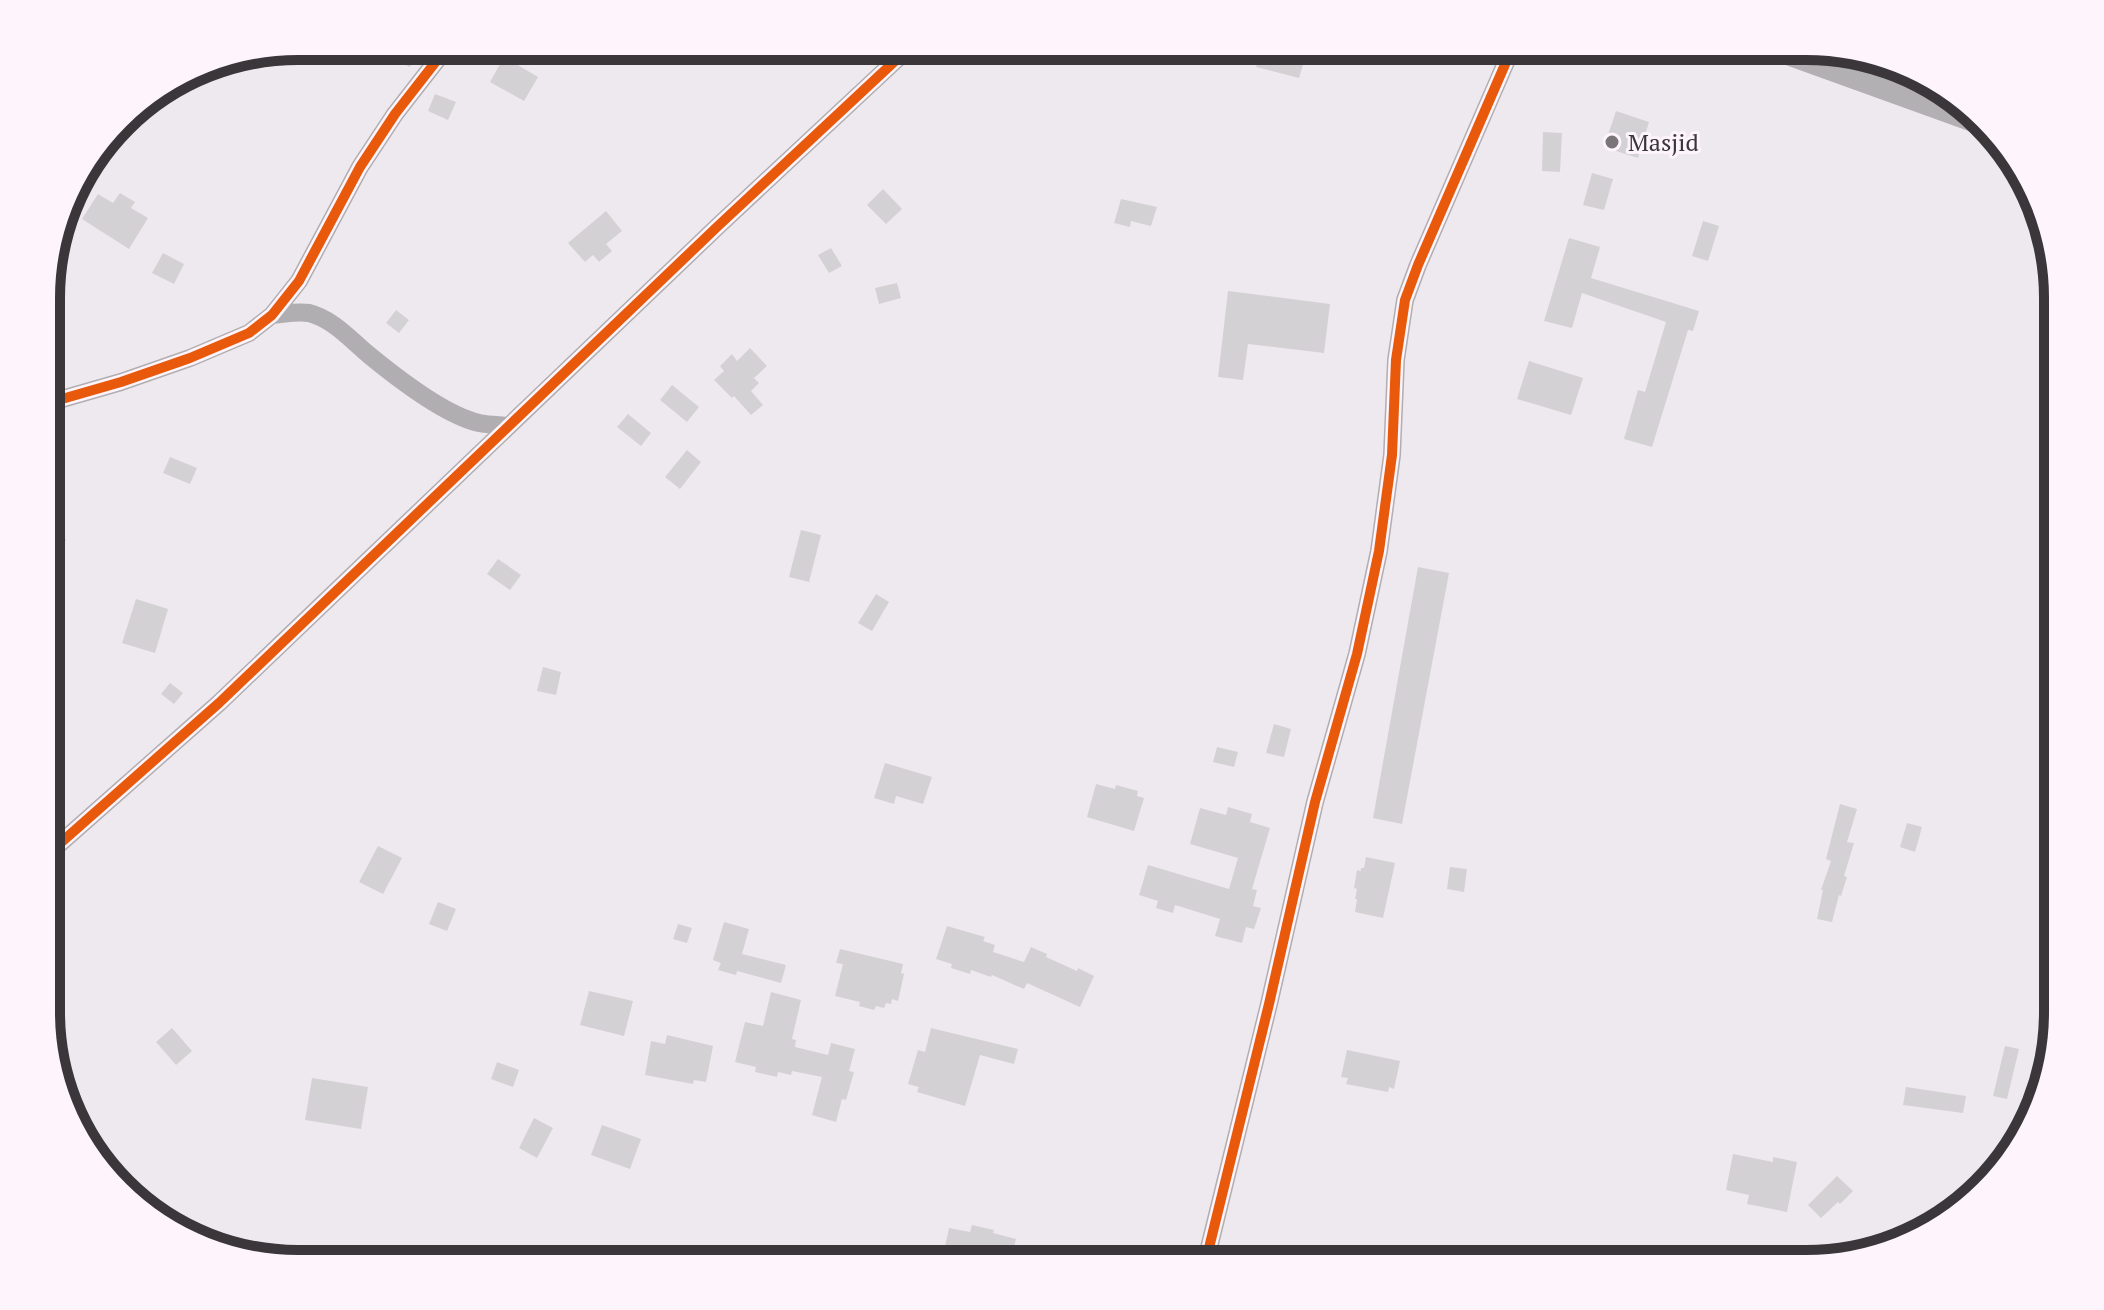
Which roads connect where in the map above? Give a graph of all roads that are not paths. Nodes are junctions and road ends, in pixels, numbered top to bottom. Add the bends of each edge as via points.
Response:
1 (1507, 60) edge
2 (436, 61) edge
3 (895, 61) edge
4 (1814, 61) edge
5 (1951, 110) edge
6 (272, 315) junction
7 (60, 400) edge
8 (509, 426) junction
9 (60, 843) edge
10 (1209, 1249) edge

1 - 10 street via 1405,300 1379,551
2 - 6 street via 360,167 299,281
3 - 8 street
4 - 5 main road
6 - 7 street via 249,333 190,358
6 - 8 street via 309,313 334,324 445,408 482,424
8 - 9 street via 219,703

